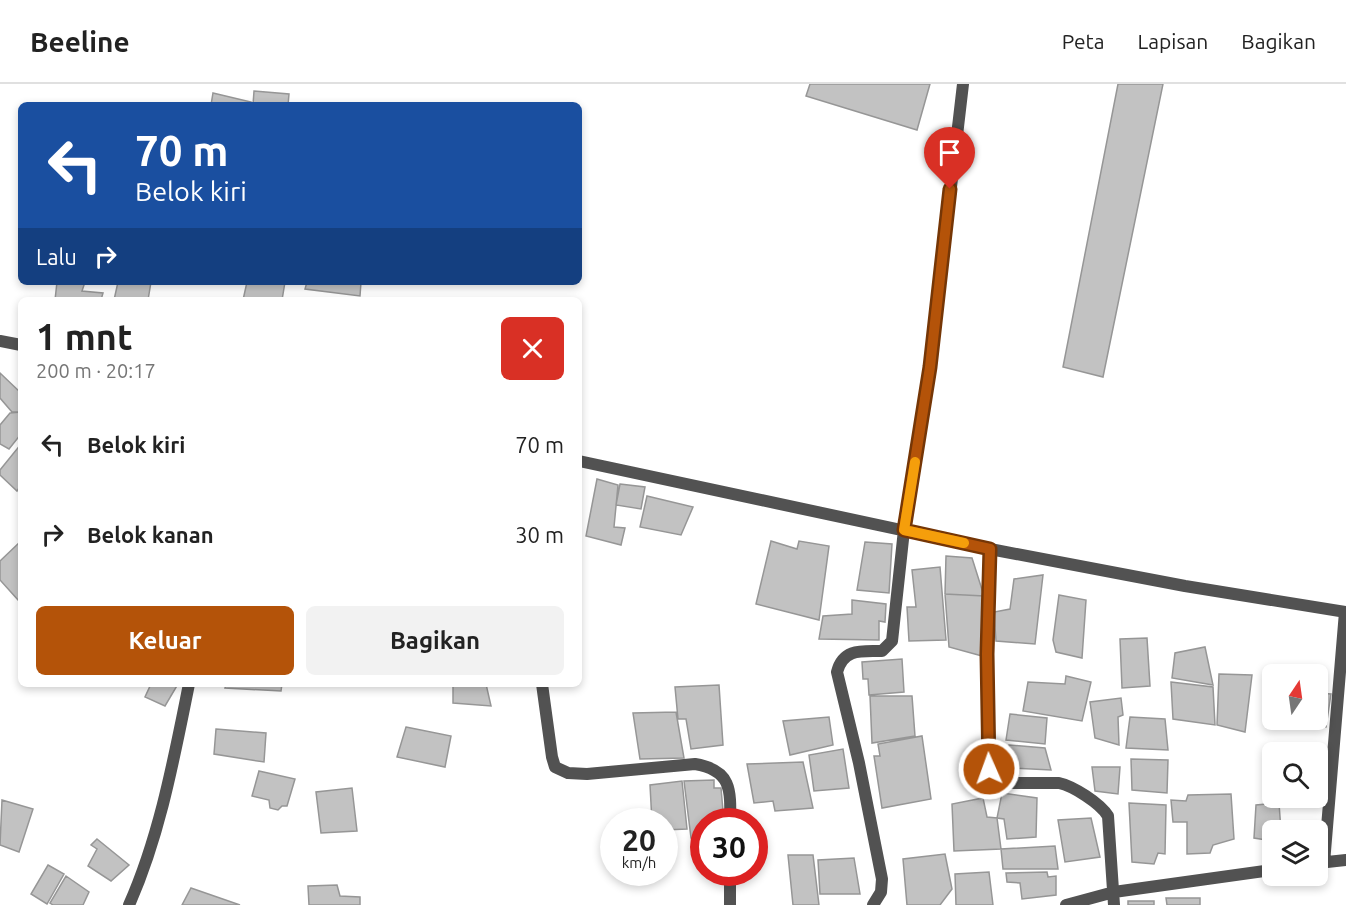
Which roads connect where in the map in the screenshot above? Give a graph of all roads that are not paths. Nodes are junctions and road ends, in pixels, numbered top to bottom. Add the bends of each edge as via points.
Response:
1 (963, 84) edge
2 (0, 342) edge
3 (18, 345) edge
4 (582, 462) edge
5 (904, 530) junction
6 (990, 549) junction
7 (1345, 612) edge
8 (188, 687) edge
9 (542, 687) edge
10 (729, 808) edge
11 (1324, 820) edge
12 (1346, 860) edge
13 (1328, 862) edge
14 (1262, 872) edge
15 (730, 886) edge
16 (1114, 899) edge
17 (129, 905) edge
18 (730, 905) edge
19 (873, 905) edge
20 (1066, 905) edge

1 - 5 street via 930,367
2 - 3 street
4 - 5 street
5 - 6 street
5 - 19 street via 892,641 882,651 845,656 837,672 882,879
6 - 7 street
6 - 16 street via 990,774 997,783 1068,785 1104,809 1108,816
7 - 11 street
8 - 17 street via 157,823
9 - 10 street via 555,767 568,773 587,774 695,764 711,767 724,776
12 - 13 street
14 - 16 street
15 - 18 street
16 - 20 street

